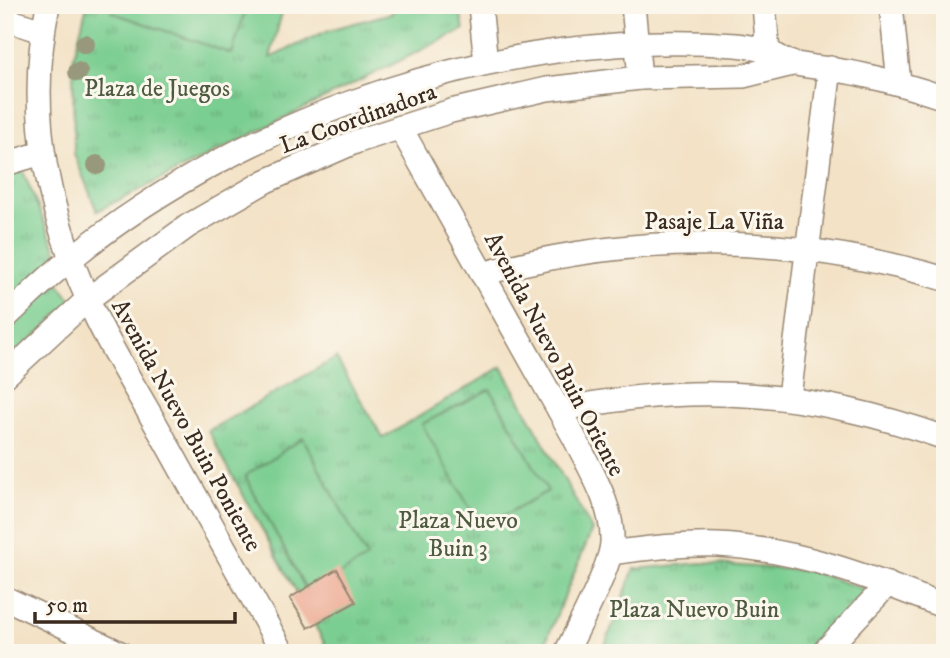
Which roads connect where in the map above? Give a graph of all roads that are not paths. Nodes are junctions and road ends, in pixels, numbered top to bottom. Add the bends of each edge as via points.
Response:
1 (48, 5) edge
2 (480, 5) edge
3 (633, 5) edge
4 (764, 5) edge
5 (891, 5) edge
6 (5, 19) edge
7 (43, 30) junction
8 (637, 43) junction
9 (768, 52) junction
10 (486, 64) junction
11 (792, 64) junction
12 (830, 68) junction
13 (640, 78) junction
14 (899, 83) junction
15 (945, 98) edge
16 (400, 127) junction
17 (42, 153) junction
18 (5, 164) edge
19 (807, 249) junction
20 (72, 258) junction
21 (482, 274) junction
22 (945, 279) edge
23 (88, 299) junction
24 (5, 318) edge
25 (5, 376) edge
26 (789, 397) junction
27 (559, 410) junction
28 (945, 438) edge
29 (611, 553) junction
30 (888, 584) junction
31 (5, 598) edge
32 (945, 607) edge
33 (120, 653) edge
34 (284, 653) edge
35 (566, 653) edge
36 (823, 653) edge

1 - 7 street, Avenida Nuevo Buin Poniente
2 - 10 street
3 - 8 street
4 - 9 street
5 - 14 street
6 - 7 street
7 - 17 street, Avenida Nuevo Buin Poniente via 38,86
8 - 9 street, La Coordinadora via 739,45
8 - 10 street, La Coordinadora
8 - 13 street
9 - 11 street, La Coordinadora
10 - 20 street, La Coordinadora via 376,94 281,130 158,197
11 - 12 street, La Coordinadora
11 - 13 street, La Coordinadora via 743,76
12 - 14 street, La Coordinadora
12 - 19 street
13 - 16 street, La Coordinadora via 503,98
14 - 15 street, La Coordinadora
16 - 21 street, Avenida Nuevo Buin Oriente
16 - 23 street, La Coordinadora via 322,155 244,193 167,240
17 - 18 street
17 - 20 street, Avenida Nuevo Buin Poniente
19 - 21 street, Pasaje La Viña via 720,243 628,247 548,258
19 - 22 street, Pasaje La Viña via 902,266
19 - 26 street
20 - 23 street, Avenida Nuevo Buin Poniente
20 - 24 street, La Coordinadora
21 - 27 street, Avenida Nuevo Buin Oriente
23 - 25 street, La Coordinadora
23 - 34 street, Avenida Nuevo Buin Poniente
26 - 27 street via 677,393
26 - 28 street via 866,413
27 - 29 street, Avenida Nuevo Buin Oriente via 603,498 612,533
29 - 30 street via 680,546 753,548 812,559
29 - 35 street, Avenida Nuevo Buin Oriente
30 - 32 street
30 - 36 street
31 - 33 street

